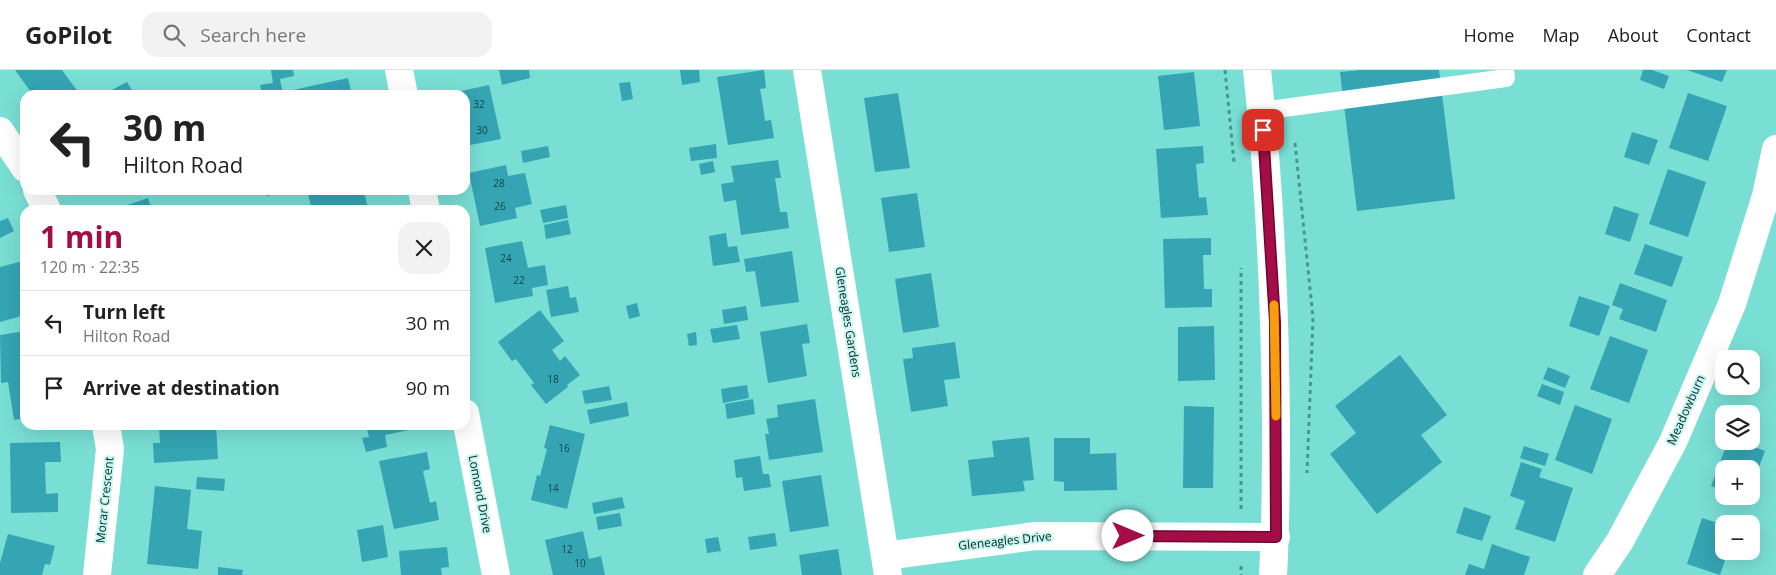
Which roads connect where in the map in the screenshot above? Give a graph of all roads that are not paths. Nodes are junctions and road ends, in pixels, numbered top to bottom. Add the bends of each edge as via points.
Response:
1 (399, 70) edge
2 (807, 70) edge
3 (1257, 70) edge
4 (1505, 70) edge
5 (403, 90) edge
6 (1262, 111) junction
7 (0, 131) edge
8 (1776, 149) edge
9 (20, 161) edge
10 (107, 430) edge
11 (468, 430) edge
12 (1276, 537) junction
13 (886, 566) edge
14 (98, 575) edge
15 (496, 575) edge
16 (1274, 575) edge
17 (1597, 575) edge

1 - 5 street
2 - 13 street, Gleneagles Gardens
3 - 6 street
4 - 6 lane via 1506,78
6 - 12 street via 1275,322
7 - 9 street
8 - 17 street, Meadowburn via 1766,196 1732,304 1673,442 1620,541
10 - 14 street, Morar Crescent via 110,449
11 - 15 street, Lomond Drive
12 - 13 street, Gleneagles Drive via 1035,536
12 - 16 street

